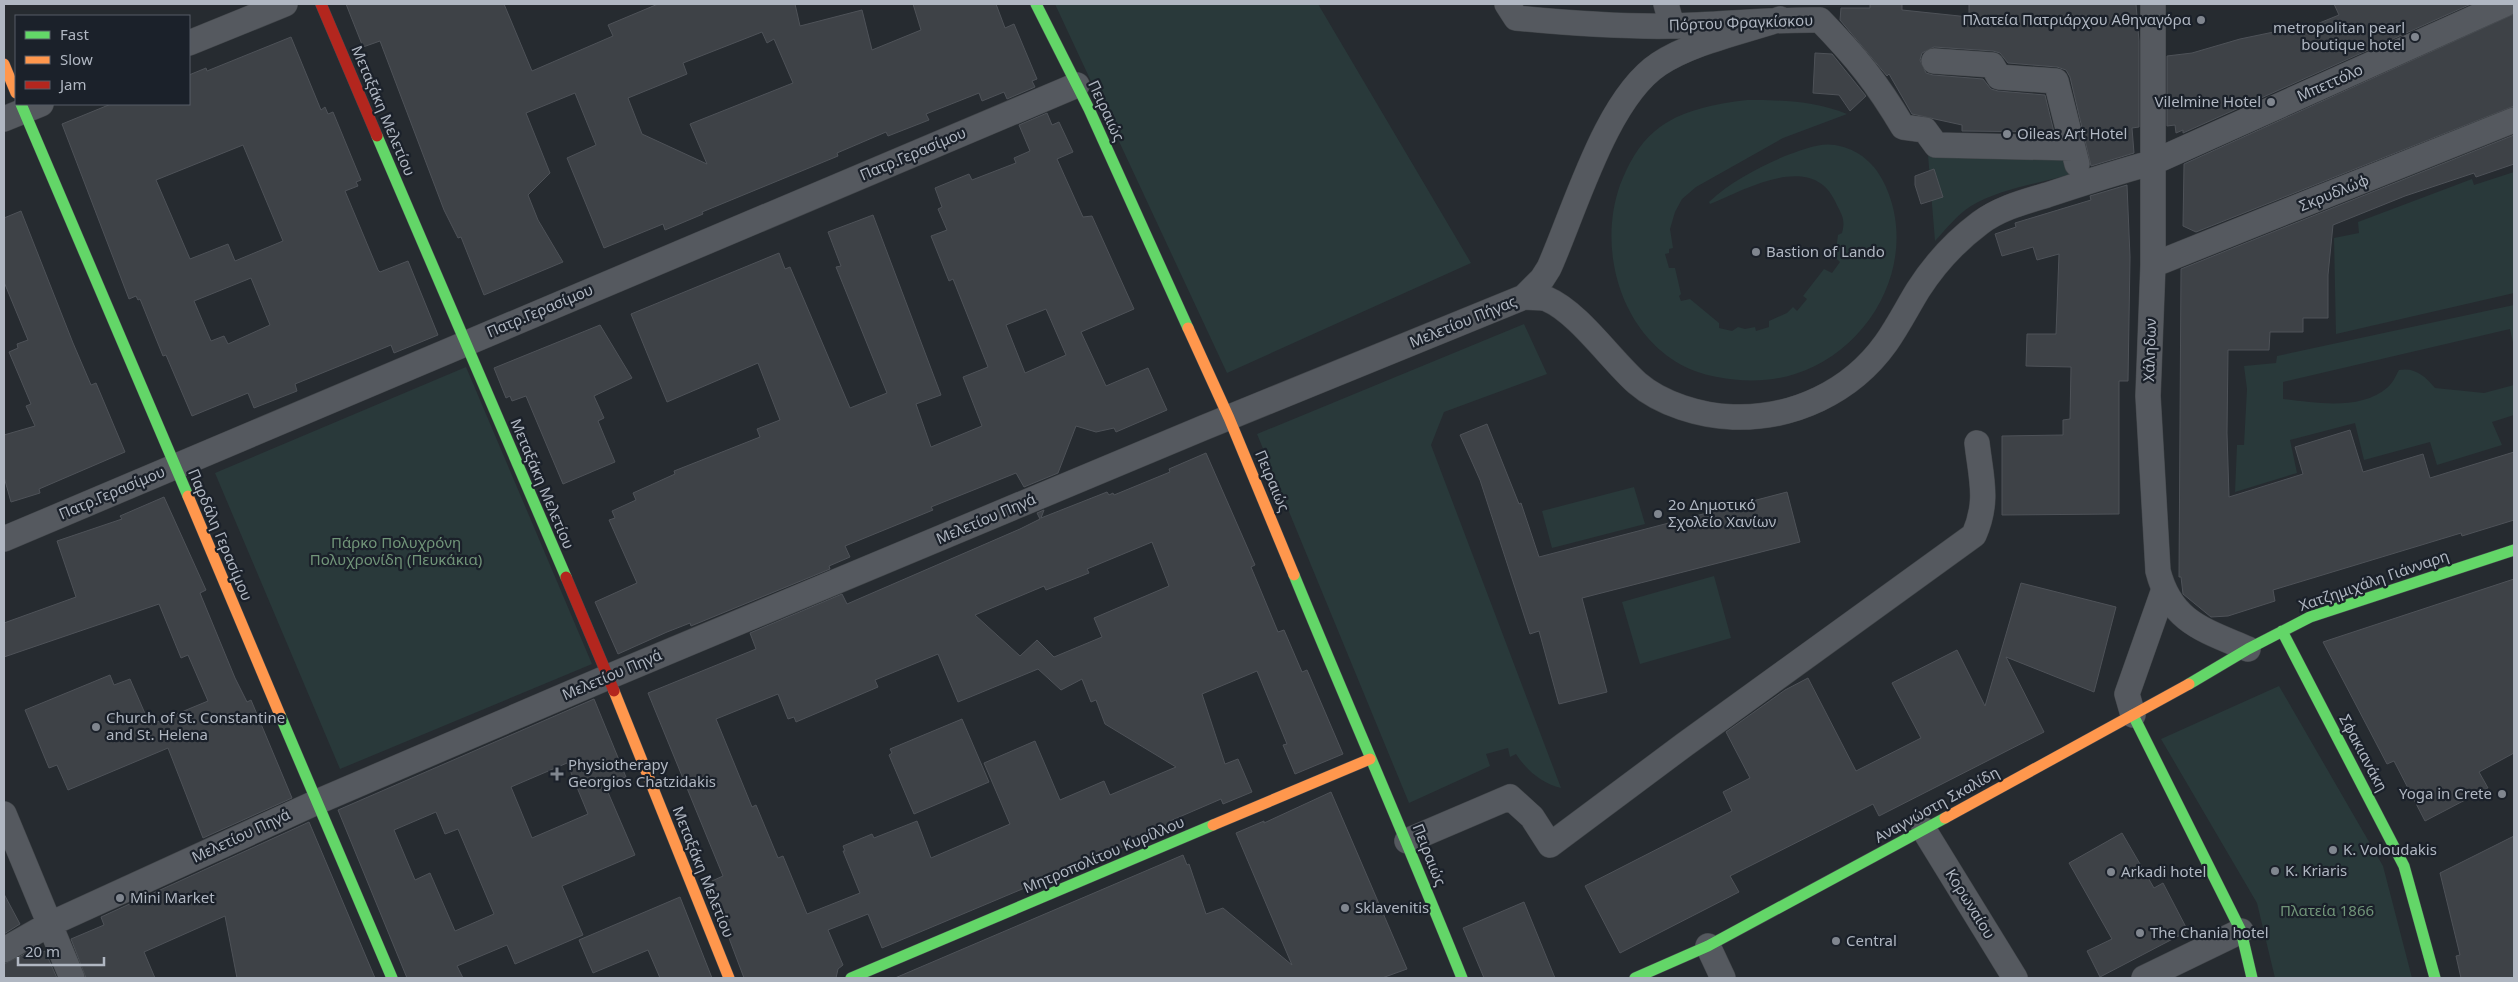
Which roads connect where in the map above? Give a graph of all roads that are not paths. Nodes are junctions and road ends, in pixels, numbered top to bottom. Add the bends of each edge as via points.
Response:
1 (285, 4) edge
2 (321, 4) edge
3 (1036, 4) edge
4 (1506, 4) edge
5 (2153, 4) edge
6 (2505, 4) edge
7 (1820, 12) edge
8 (1589, 14) edge
9 (1669, 15) edge
10 (1780, 19) junction
11 (190, 43) edge
12 (1934, 61) dead end
13 (4, 64) edge
14 (1077, 85) junction
15 (15, 91) edge
16 (21, 106) edge
17 (2514, 120) edge
18 (2073, 148) junction
19 (2154, 162) junction
20 (2081, 184) junction
21 (2153, 266) junction
22 (1524, 297) junction
23 (466, 343) junction
24 (1229, 418) junction
25 (1977, 442) dead end
26 (175, 466) junction
27 (4, 539) edge
28 (2514, 550) edge
29 (2163, 592) junction
30 (2282, 631) junction
31 (2248, 649) junction
32 (608, 676) junction
33 (2133, 715) junction
34 (1370, 759) junction
35 (317, 802) junction
36 (4, 814) edge
37 (1924, 830) junction
38 (1407, 841) junction
39 (48, 925) junction
40 (2241, 931) junction
41 (1708, 946) junction
42 (4, 950) edge
43 (72, 978) edge
44 (392, 978) edge
45 (729, 978) edge
46 (851, 978) edge
47 (1462, 978) edge
48 (1635, 978) edge
49 (1723, 978) edge
50 (2015, 978) edge
51 (2144, 978) edge
52 (2252, 978) edge
53 (2435, 978) edge

1 - 11 street
2 - 23 street, Μεταξάκη Μελετίου
3 - 14 street, Πειραιώς
4 - 8 street, Πόρτου Φραγκίσκου via 1516,18
5 - 19 street, Χάληδων
6 - 19 street, Μπεττόλο
7 - 10 street, Πόρτου Φραγκίσκου
7 - 18 street, Πόρτου Φραγκίσκου via 1880,88 1903,128 1925,130 1936,145
8 - 9 street, Πόρτου Φραγκίσκου
9 - 10 street, Πόρτου Φραγκίσκου
10 - 22 street, Μελετίου Πήγας via 1689,49 1659,64 1639,82 1612,117 1549,268
12 - 18 street via 1992,65 1999,77 2056,81
13 - 15 street, Παρδάλη Γερασίμου
14 - 23 street, Πατρ.Γερασίμου
14 - 24 street, Πειραιώς
16 - 26 street, Παρδάλη Γερασίμου
17 - 21 street, Σκρυδλώφ
18 - 20 street
19 - 20 street, Μπεττόλο
19 - 21 street, Χάληδων
20 - 22 street, Μπεττόλο via 1998,212 1982,222 1931,272 1885,344 1866,366 1825,396 1777,414 1719,416 1663,399 1638,384 1563,308 1546,298
21 - 29 street, Χάληδων via 2148,396 2156,549
22 - 24 street, Μελετίου Πήγας
23 - 26 street, Πατρ.Γερασίμου
23 - 32 street, Μεταξάκη Μελετίου
24 - 32 street, Μελετίου Πηγά
24 - 34 street, Πειραιώς
25 - 38 street via 1984,503 1974,535 1550,845 1532,817 1510,797
26 - 27 street, Πατρ.Γερασίμου
26 - 35 street, Παρδάλη Γερασίμου
28 - 30 street, Χατζημιχάλη Γιάνναρη via 2332,609
29 - 31 street via 2186,619
29 - 33 street via 2127,694
30 - 31 street, Χατζημιχάλη Γιάνναρη
30 - 53 street, Σφακιανάκη via 2404,866
31 - 33 street, Αναγνώστη Σκαλίδη
32 - 35 street, Μελετίου Πηγά
32 - 45 street, Μεταξάκη Μελετίου
33 - 37 street, Αναγνώστη Σκαλίδη
33 - 40 street
34 - 38 street, Πειραιώς
34 - 46 street, Μητροπολίτου Κυρίλλου
35 - 39 street, Μελετίου Πηγά
35 - 44 street, Παρδάλη Γερασίμου
36 - 39 street
37 - 41 street, Αναγνώστη Σκαλίδη
37 - 50 street, Κορωναίου
38 - 47 street, Πειραιώς
39 - 42 street, Μελετίου Πηγά
39 - 43 street
40 - 51 street
40 - 52 street
41 - 48 street, Αναγνώστη Σκαλίδη
41 - 49 street

